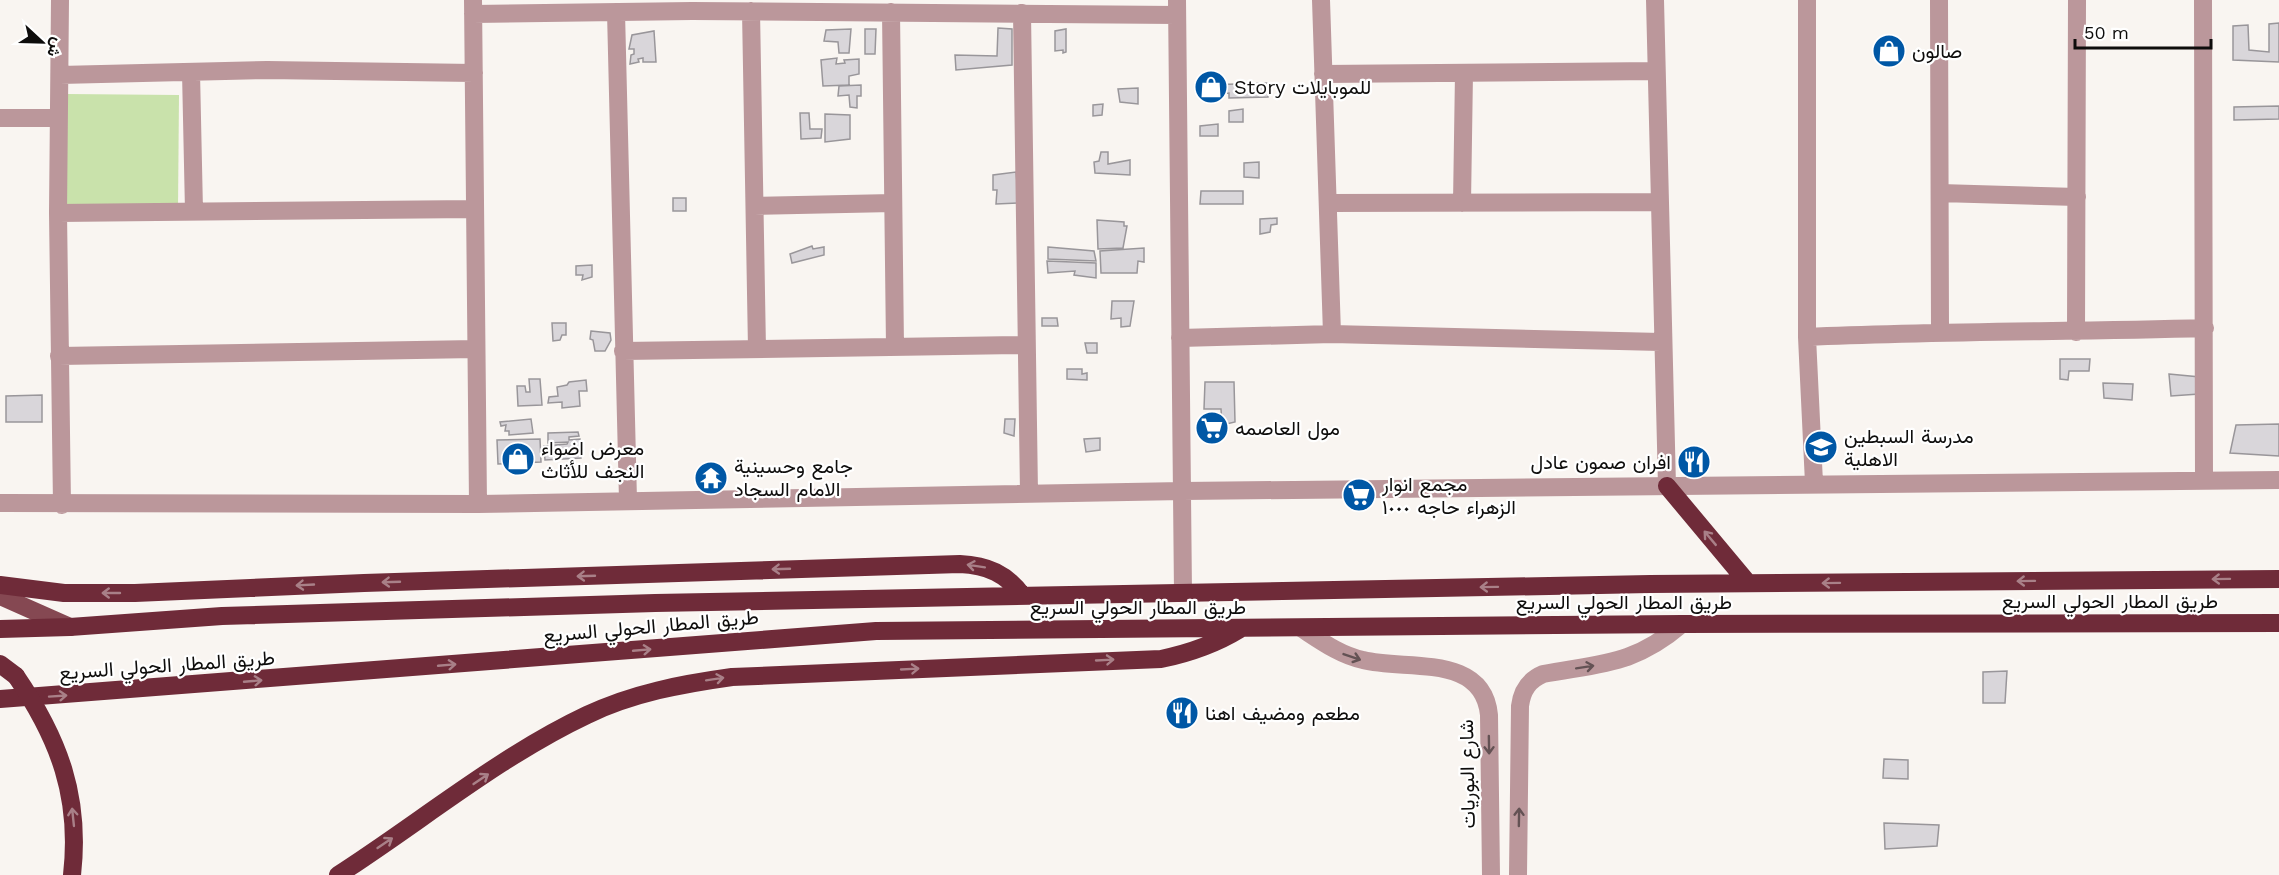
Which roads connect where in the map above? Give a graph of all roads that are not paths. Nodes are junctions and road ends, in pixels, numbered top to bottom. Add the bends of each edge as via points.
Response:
1 (60, 0) edge
2 (1321, 0) edge
3 (1654, 0) edge
4 (1807, 0) edge
5 (1939, 0) edge
6 (2077, 0) edge
7 (2203, 0) edge
8 (692, 5) edge
9 (473, 7) edge
10 (1177, 7) edge
11 (751, 11) junction
12 (616, 12) junction
13 (891, 12) junction
14 (1022, 13) junction
15 (1656, 71) junction
16 (191, 72) junction
17 (474, 73) junction
18 (1464, 73) junction
19 (1323, 74) junction
20 (60, 75) junction
21 (0, 118) edge
22 (58, 118) junction
23 (1940, 193) junction
24 (2077, 197) junction
25 (1659, 202) junction
26 (893, 203) junction
27 (1329, 203) junction
28 (1462, 203) junction
29 (755, 206) junction
30 (474, 209) junction
31 (194, 211) junction
32 (58, 213) junction
33 (2205, 328) junction
34 (1940, 331) junction
35 (2076, 332) junction
36 (1332, 334) junction
37 (1807, 337) junction
38 (1180, 338) junction
39 (1661, 342) junction
40 (1026, 345) junction
41 (895, 346) junction
42 (475, 349) junction
43 (757, 349) junction
44 (623, 351) junction
45 (59, 356) junction
46 (2204, 480) junction
47 (2279, 480) edge
48 (1814, 483) junction
49 (1667, 486) junction
50 (1183, 491) junction
51 (1029, 493) junction
52 (628, 500) junction
53 (0, 503) edge
54 (478, 504) junction
55 (62, 505) junction
56 (2279, 579) edge
57 (1748, 583) junction
58 (0, 585) edge
59 (1183, 593) junction
60 (0, 596) edge
61 (1023, 596) junction
62 (2279, 623) edge
63 (1682, 624) junction
64 (70, 627) junction
65 (1301, 628) junction
66 (0, 629) edge
67 (1241, 629) junction
68 (0, 655) edge
69 (0, 664) edge
70 (16, 676) junction
71 (0, 699) edge
72 (72, 875) edge
73 (338, 875) edge
74 (1491, 875) edge
75 (1518, 875) edge

1 - 20 street
2 - 19 street
3 - 15 street
4 - 37 street
5 - 23 street
6 - 24 street
7 - 33 street
8 - 11 street
8 - 12 street
9 - 12 street
9 - 17 street
10 - 14 street
10 - 38 street
11 - 13 street
11 - 29 street
12 - 44 street
13 - 14 street
13 - 26 street
14 - 40 street
15 - 18 street
15 - 25 street
16 - 17 street
16 - 20 street
16 - 31 street
17 - 30 street
18 - 19 street
18 - 28 street
19 - 27 street
20 - 22 street
21 - 22 street
22 - 32 street
23 - 24 street
23 - 34 street
24 - 35 street
25 - 28 street
25 - 39 street
26 - 29 street
26 - 41 street
27 - 28 street
27 - 36 street
29 - 43 street
30 - 31 street
30 - 42 street
31 - 32 street
32 - 45 street
33 - 35 street
33 - 46 street
34 - 35 street
34 - 37 street
36 - 38 street
36 - 39 street
37 - 48 street
38 - 50 street
39 - 49 street
40 - 41 street
40 - 51 street
41 - 43 street
42 - 45 street
42 - 54 street
43 - 44 street
44 - 52 street
45 - 55 street
46 - 47 street
46 - 48 street
48 - 49 street
49 - 50 street
57 -> 49 highway
50 - 51 street
50 - 59 street
51 - 52 street
52 - 54 street
53 - 55 street
54 - 55 street
56 -> 57 highway, طريق المطار الحولي السريع
57 -> 59 highway, طريق المطار الحولي السريع
61 -> 58 highway via 996,571 960,564 135,593 64,593
59 - 61 highway, طريق المطار الحولي السريع
60 - 64 main road
61 - 64 highway, طريق المطار الحولي السريع via 222,616
62 - 63 highway, طريق المطار الحولي السريع
63 - 65 highway, طريق المطار الحولي السريع
75 -> 63 street via 1520,706 1524,690 1543,674 1633,657 1660,643
64 - 66 highway, طريق المطار الحولي السريع
65 - 67 highway, طريق المطار الحولي السريع
65 -> 74 street, شارع البوريات via 1350,656 1377,663 1456,671 1476,682 1488,703 1489,715
71 -> 67 highway, طريق المطار الحولي السريع via 876,631
73 -> 67 highway via 545,737 635,697 683,684 732,677 1161,659 1216,644
68 - 70 main road
69 - 70 highway
72 -> 70 highway, bridge via 74,826 64,767 41,712

